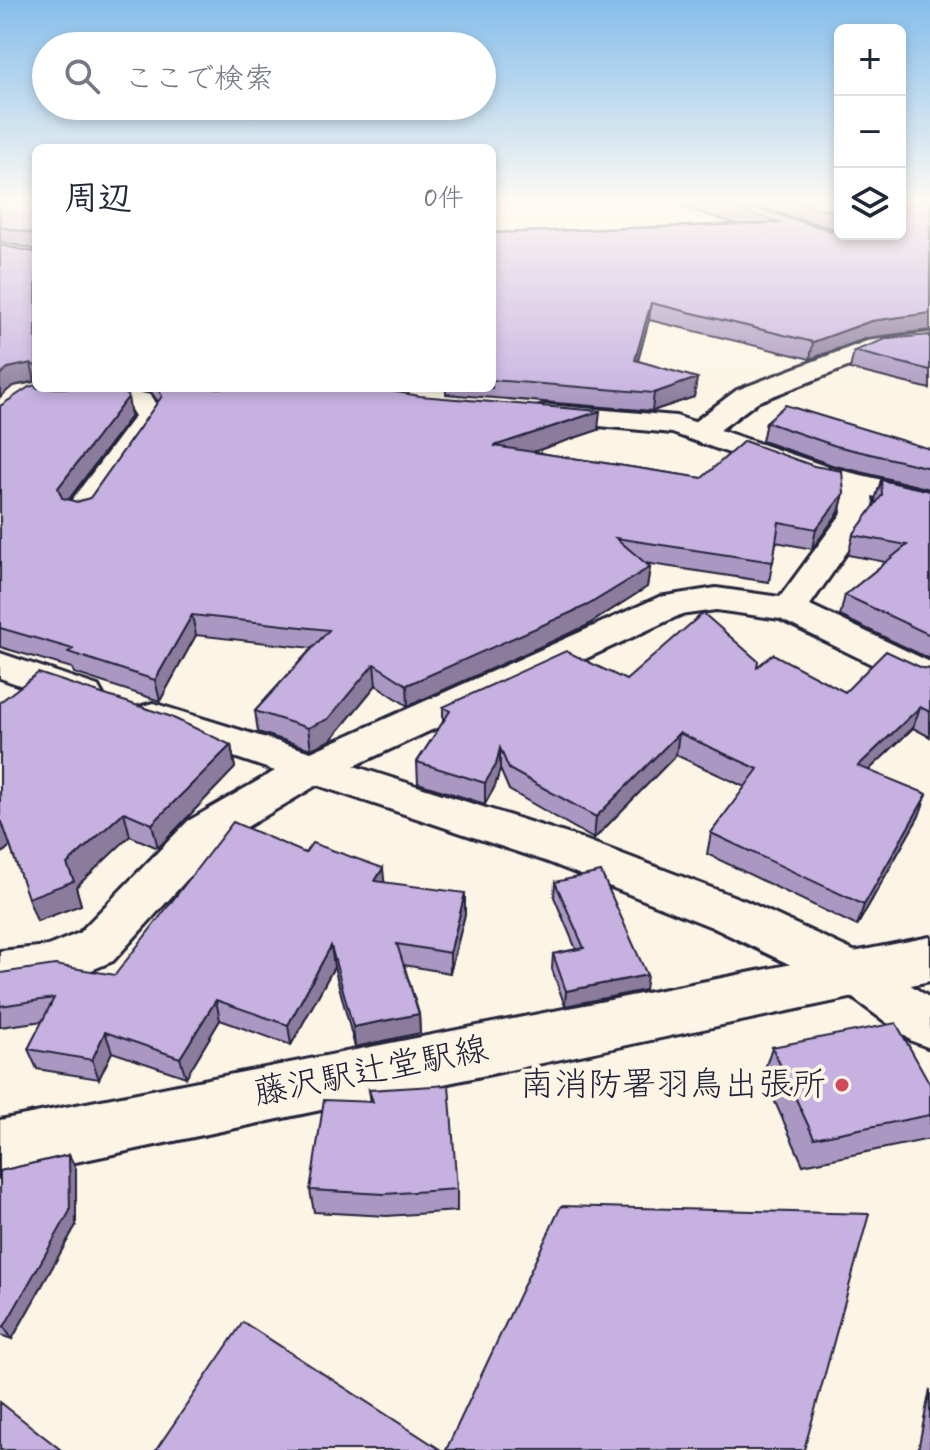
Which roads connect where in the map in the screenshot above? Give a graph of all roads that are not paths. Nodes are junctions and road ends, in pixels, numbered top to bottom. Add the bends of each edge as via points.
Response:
1 (930, 341) edge
2 (67, 392) edge
3 (511, 411) edge
4 (699, 432) junction
5 (855, 482) junction
6 (930, 500) edge
7 (81, 509) edge
8 (789, 609) junction
9 (0, 665) edge
10 (930, 677) edge
11 (311, 769) junction
12 (930, 959) edge
13 (0, 971) edge
14 (856, 974) junction
15 (930, 1026) edge
16 (0, 1149) edge

1 - 4 street via 876,347 835,361 747,396
2 - 7 street via 140,401 149,416
3 - 4 street via 676,425
4 - 5 street
5 - 6 street
5 - 8 street via 858,513
8 - 10 street
8 - 11 street via 716,599 672,605
9 - 11 street
11 - 13 street via 204,832 96,947 53,966
11 - 14 street via 564,850 729,914
12 - 14 main road, 藤沢駅辻堂駅線
14 - 15 street
14 - 16 main road, 藤沢駅辻堂駅線

